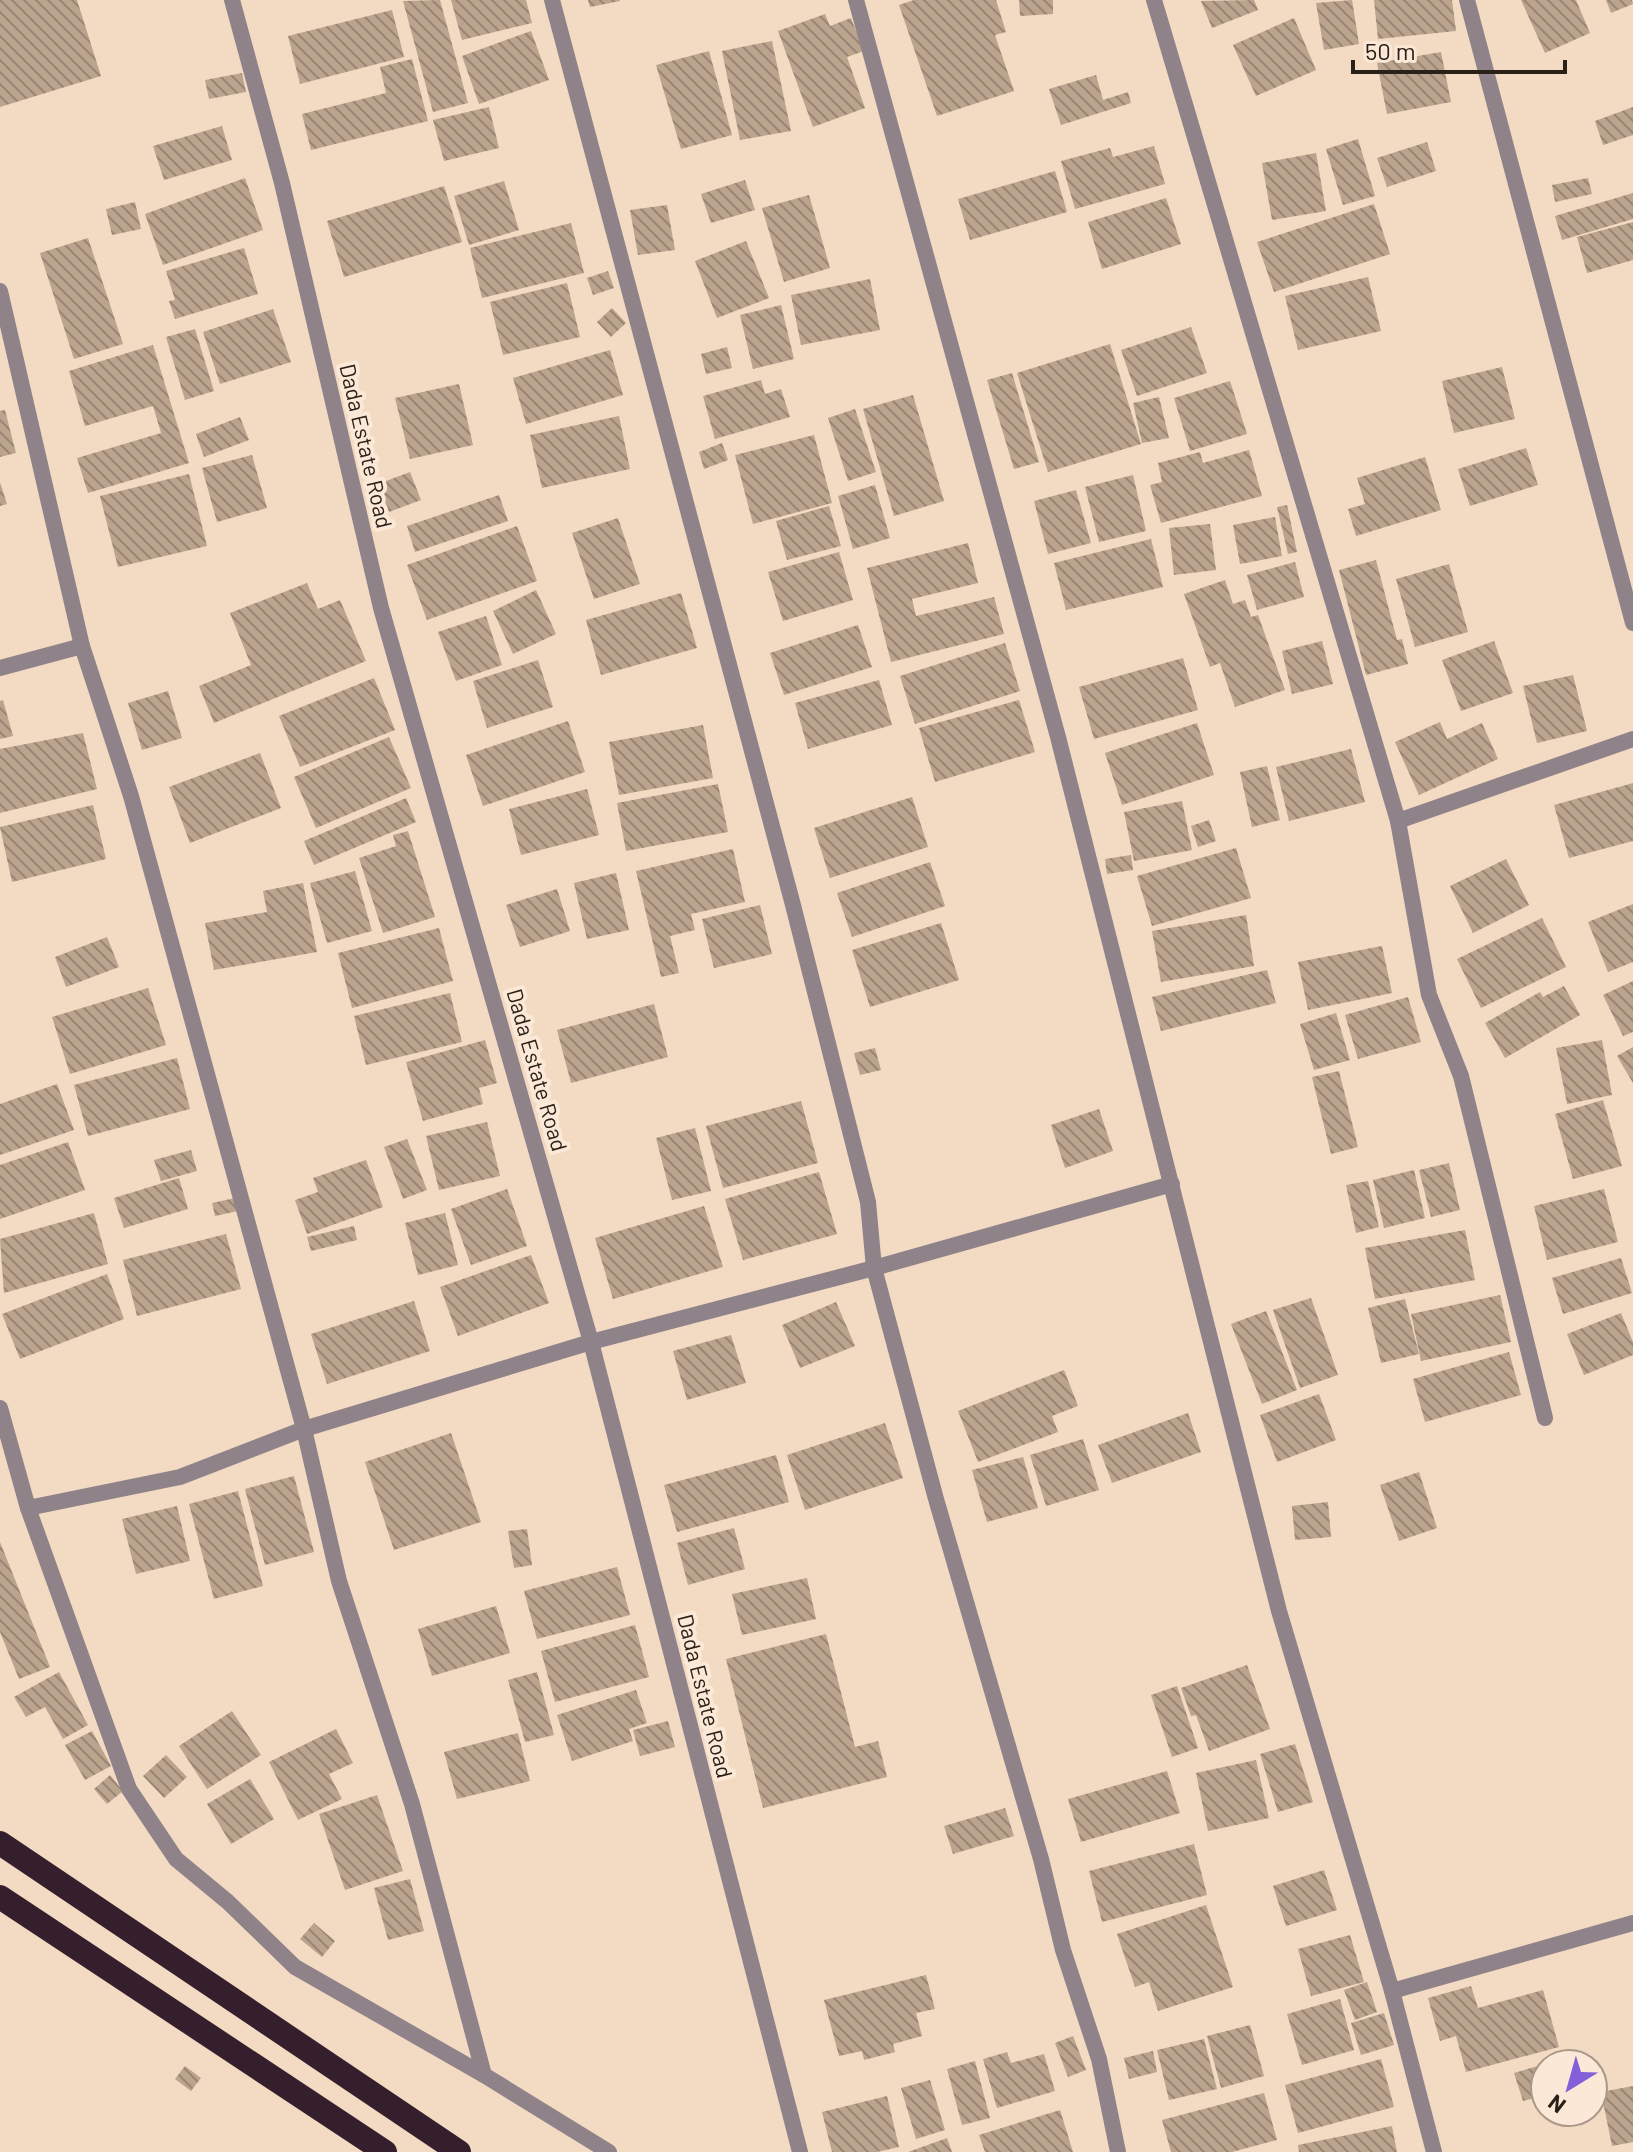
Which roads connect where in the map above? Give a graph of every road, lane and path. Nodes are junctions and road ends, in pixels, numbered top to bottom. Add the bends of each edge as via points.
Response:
1 (232, 0) edge
2 (552, 0) edge
3 (856, 0) edge
4 (1154, 0) edge
5 (1467, 0) edge
6 (0, 291) edge
7 (1633, 623) edge
8 (82, 646) junction
9 (0, 668) edge
10 (1633, 739) edge
11 (1398, 821) junction
12 (1172, 1184) junction
13 (874, 1268) junction
14 (591, 1342) junction
15 (0, 1408) edge
16 (1545, 1418) dead end
17 (304, 1429) junction
18 (28, 1508) junction
19 (0, 1843) edge
20 (0, 1897) edge
21 (1633, 1923) edge
22 (1392, 1991) junction
23 (484, 2075) junction
24 (385, 2152) edge
25 (459, 2152) edge
26 (609, 2152) edge
27 (800, 2152) edge
28 (1118, 2152) edge
29 (1434, 2152) edge

1 - 14 street, Dada Estate Road via 282,183 381,608
2 - 13 street via 801,934 868,1202
3 - 12 street via 1058,737
4 - 11 street
5 - 7 street
6 - 8 street
8 - 9 street
8 - 17 street via 131,796
10 - 11 street
11 - 16 street via 1429,995 1461,1076
12 - 13 street
12 - 22 street via 1279,1611
13 - 14 street
13 - 28 street via 1063,1950 1099,2059
14 - 17 street
14 - 27 street, Dada Estate Road
15 - 18 street
17 - 18 street via 180,1477
17 - 23 street via 339,1581 412,1804
18 - 23 street via 129,1789 176,1859 295,1967
19 - 25 highway
20 - 24 highway
21 - 22 street
22 - 29 street
23 - 26 street

